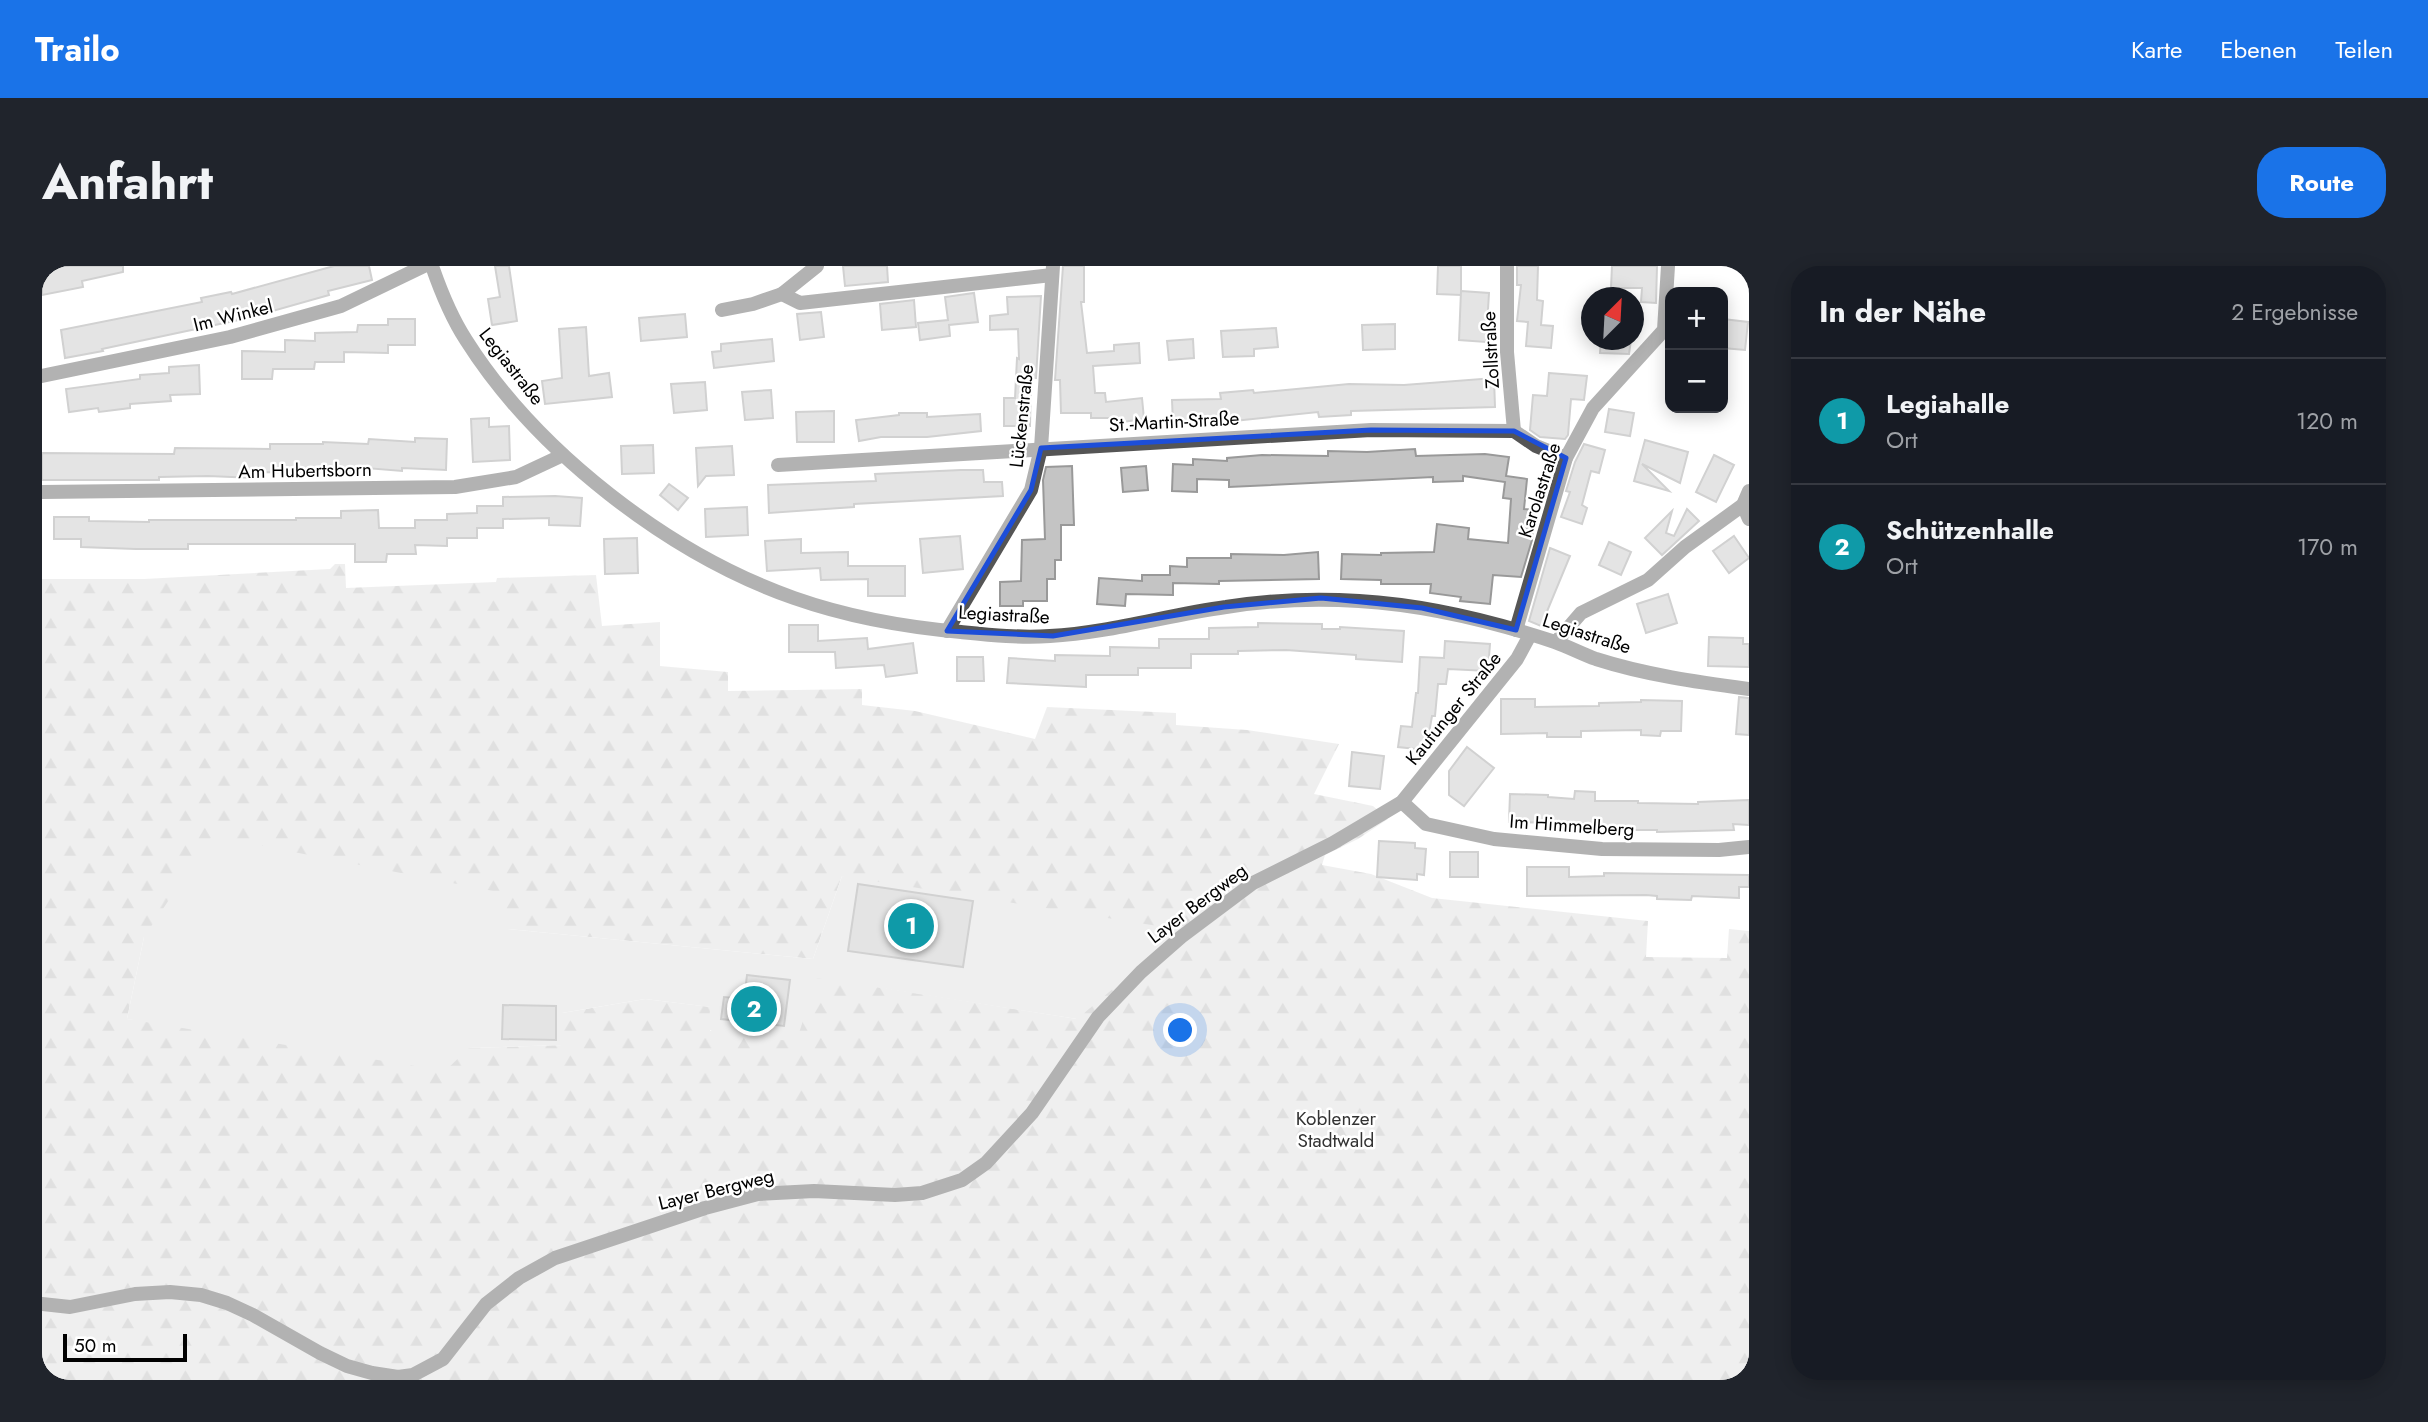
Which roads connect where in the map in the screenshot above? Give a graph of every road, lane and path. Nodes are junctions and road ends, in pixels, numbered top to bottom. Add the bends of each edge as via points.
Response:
1 (424, 266) edge
2 (432, 266) edge
3 (817, 266) edge
4 (1507, 266) edge
5 (1668, 266) edge
6 (1052, 270) edge
7 (782, 294) junction
8 (722, 310) dead end
9 (42, 376) edge
10 (1514, 431) junction
11 (1041, 448) junction
12 (563, 455) junction
13 (1566, 458) junction
14 (778, 465) dead end
15 (1749, 491) edge
16 (42, 492) edge
17 (1743, 505) junction
18 (1749, 519) edge
19 (947, 631) junction
20 (1523, 632) junction
21 (1556, 642) junction
22 (1749, 689) edge
23 (1402, 802) junction
24 (1749, 847) edge
25 (42, 1304) edge

1 - 9 street, Im Winkel via 341,306 230,337
2 - 12 street, Legiastraße via 446,303 485,368
3 - 7 street
4 - 10 street, Zollstraße via 1507,352
5 - 13 street, Karolastraße via 1664,330 1593,408
6 - 7 street via 800,303
6 - 11 street, Lückenstraße
7 - 8 street
10 - 11 street, St.-Martin-Straße via 1371,430
10 - 13 street
11 - 14 street, St.-Martin-Straße
11 - 19 street, Lückenstraße via 1031,490
12 - 16 street, Am Hubertsborn via 516,477 455,487
12 - 19 street, Legiastraße via 646,521 728,569 825,607 908,627
13 - 20 street, Karolastraße
15 - 17 street
17 - 18 street
17 - 21 street via 1647,580 1581,613
19 - 20 street, Legiastraße via 1018,638 1053,636 1224,607 1321,598 1422,608
20 - 21 street, Legiastraße
20 - 23 street, Kaufunger Straße via 1517,660
21 - 22 street, Legiastraße via 1595,659 1669,679
23 - 24 street, Im Himmelberg via 1426,824 1494,839 1602,849
23 - 25 street, Layer Bergweg via 1253,883 1181,936 1098,1017 1032,1113 999,1149 974,1174 945,1187 895,1195 758,1194 555,1258 486,1304 443,1359 413,1375 398,1377 347,1366 253,1315 201,1295 170,1292 70,1307

